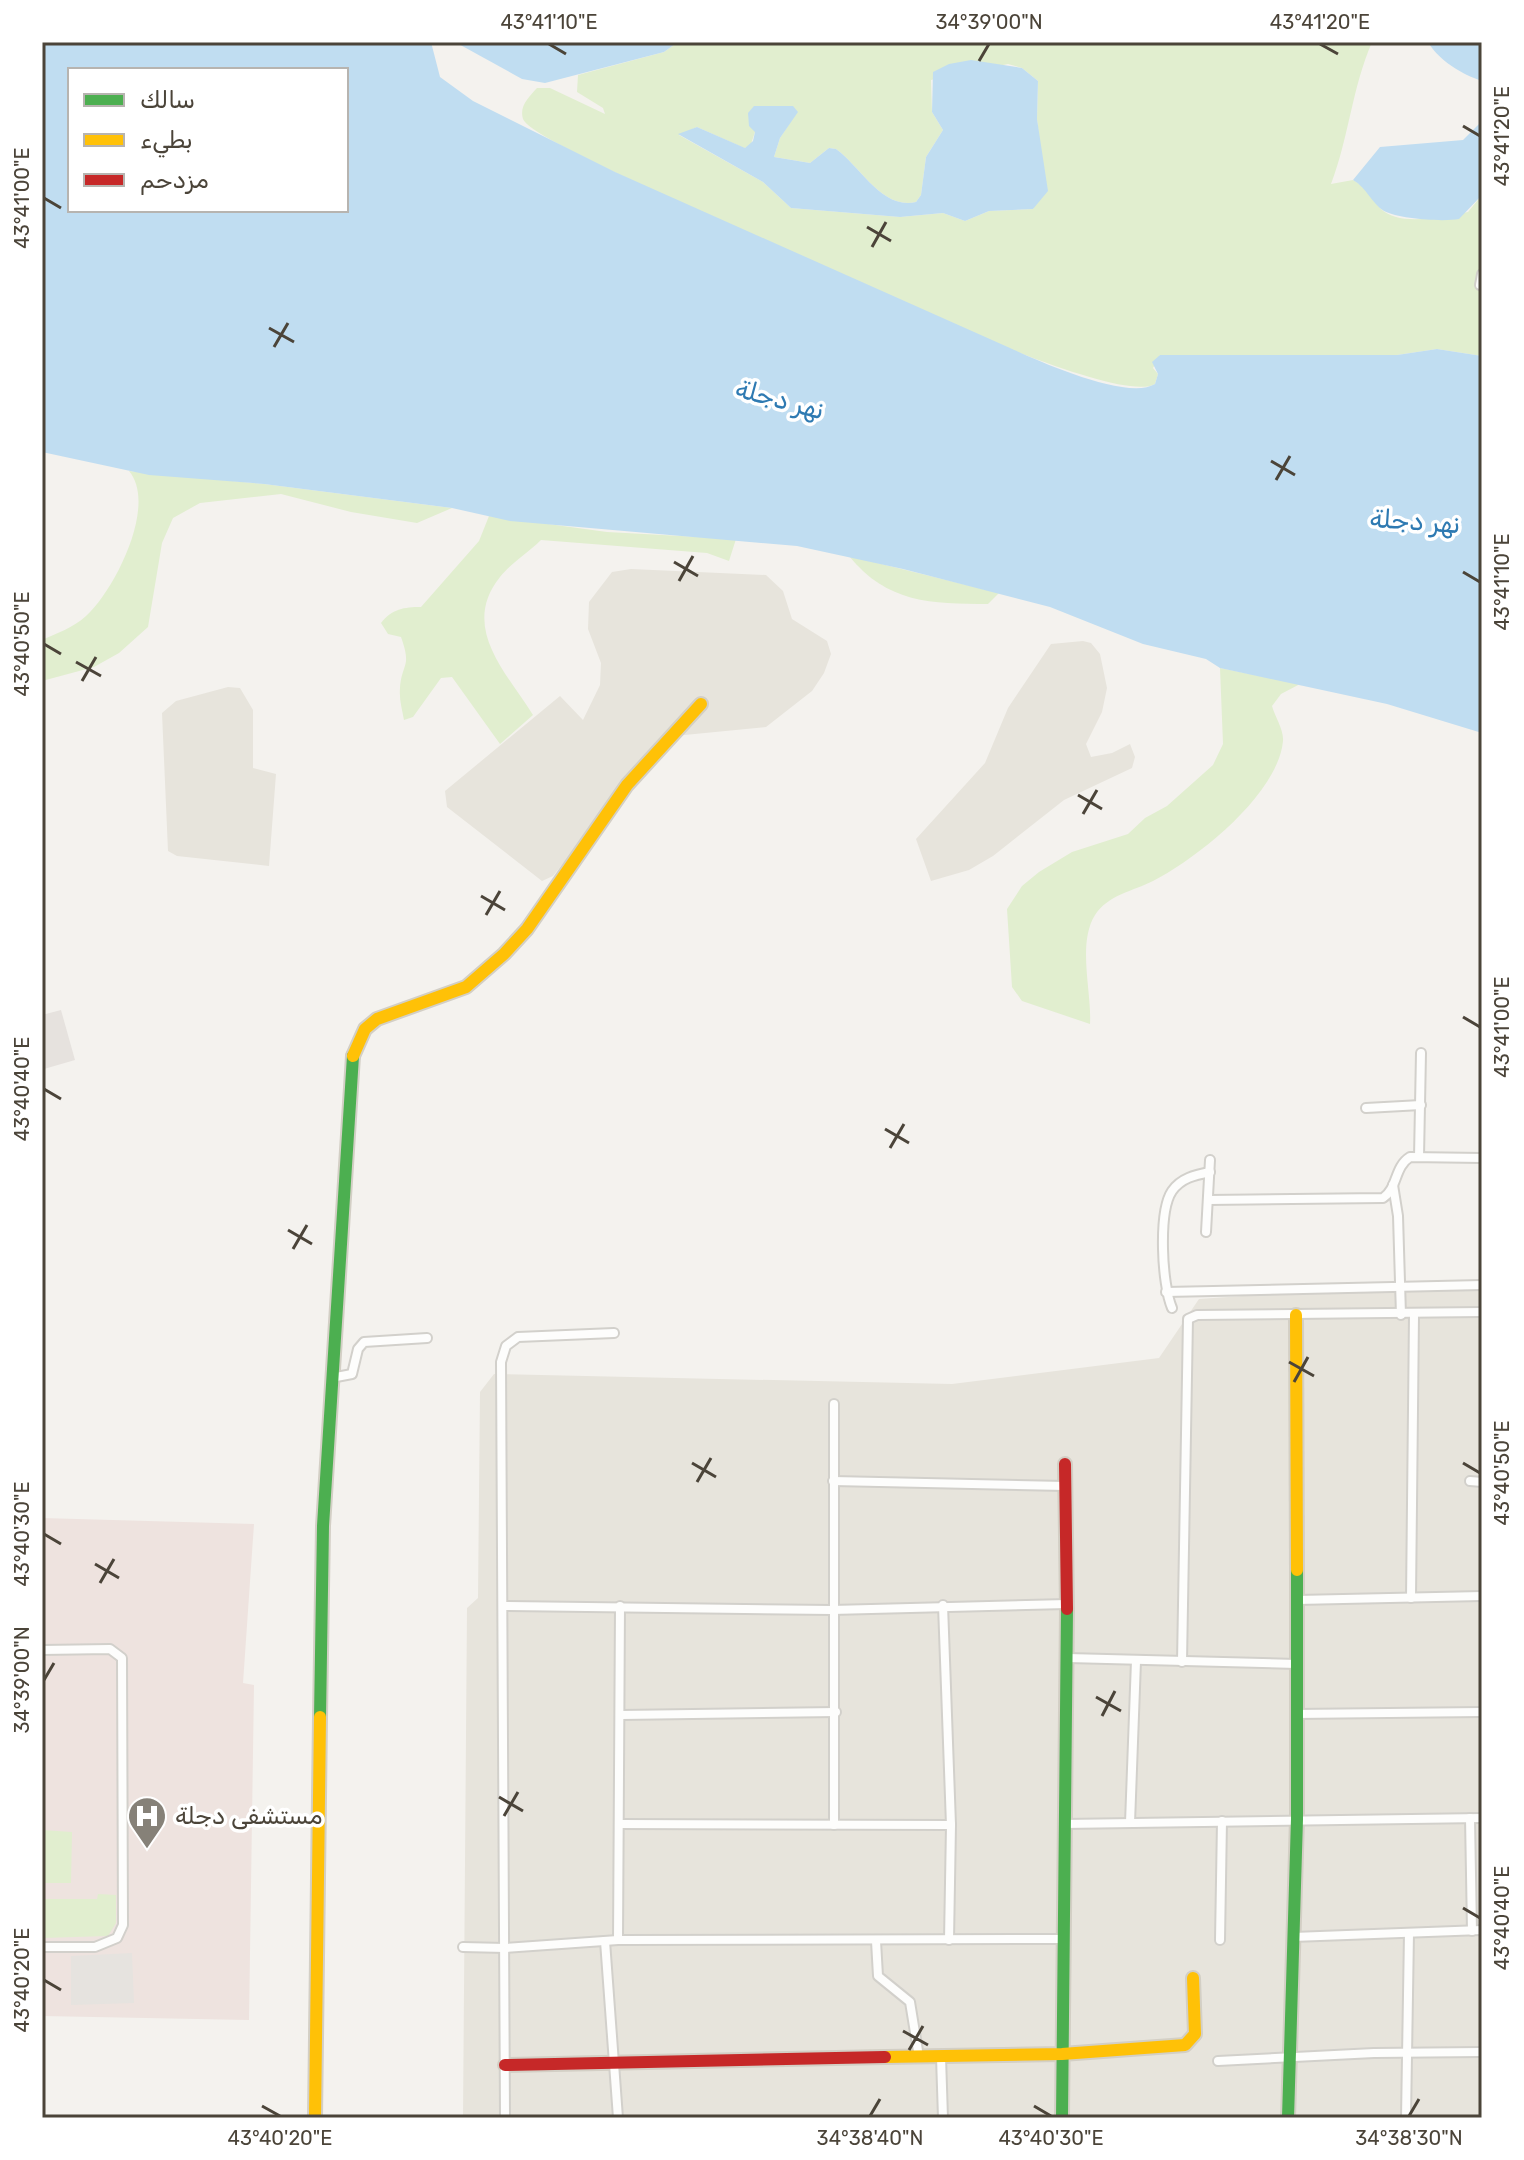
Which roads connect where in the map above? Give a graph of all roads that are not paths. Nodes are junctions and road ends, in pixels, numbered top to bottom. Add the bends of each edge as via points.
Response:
1 (1482, 274) edge
2 (1480, 285) edge
3 (701, 704) dead end
4 (1421, 1053) dead end
5 (1421, 1105) junction
6 (1366, 1108) dead end
7 (1419, 1157) junction
8 (1482, 1158) edge
9 (1210, 1160) dead end
10 (1210, 1172) junction
11 (1393, 1185) junction
12 (1208, 1200) junction
13 (1206, 1232) dead end
14 (1482, 1285) edge
15 (1400, 1287) junction
16 (1166, 1292) junction
17 (1172, 1308) dead end
18 (1482, 1312) edge
19 (1296, 1315) junction
20 (1401, 1315) junction
21 (1414, 1315) junction
22 (614, 1333) dead end
23 (427, 1338) dead end
24 (331, 1378) junction
25 (834, 1404) dead end
26 (1065, 1464) dead end
27 (833, 1481) junction
28 (1470, 1481) dead end
29 (1482, 1482) edge
30 (1065, 1486) junction
31 (1482, 1596) edge
32 (1411, 1598) junction
33 (1297, 1600) junction
34 (1067, 1604) junction
35 (943, 1605) junction
36 (503, 1606) junction
37 (620, 1606) junction
38 (832, 1610) junction
39 (42, 1650) edge
40 (1068, 1658) junction
41 (1136, 1661) junction
42 (1182, 1662) junction
43 (1296, 1664) junction
44 (836, 1712) junction
45 (1482, 1712) edge
46 (1295, 1714) junction
47 (621, 1715) junction
48 (1470, 1818) junction
49 (1482, 1818) edge
50 (1297, 1819) junction
51 (1222, 1821) junction
52 (1130, 1823) junction
53 (619, 1824) junction
54 (1064, 1824) junction
55 (834, 1825) junction
56 (951, 1825) junction
57 (1477, 1931) edge
58 (1409, 1933) junction
59 (1293, 1937) junction
60 (1063, 1939) junction
61 (618, 1940) junction
62 (949, 1940) junction
63 (1220, 1940) dead end
64 (605, 1941) junction
65 (876, 1941) junction
66 (42, 1947) edge
67 (463, 1947) dead end
68 (505, 1948) junction
69 (1193, 1978) dead end
70 (1482, 2052) edge
71 (1406, 2053) junction
72 (1062, 2054) junction
73 (919, 2057) junction
74 (941, 2057) junction
75 (1288, 2059) junction
76 (1218, 2061) dead end
77 (615, 2062) junction
78 (505, 2065) junction
79 (315, 2118) edge
80 (505, 2118) edge
81 (618, 2118) edge
82 (943, 2118) edge
83 (1062, 2118) edge
84 (1288, 2118) edge
85 (1406, 2118) edge

1 - 2 street
3 - 24 street via 627,785 504,954 466,987 377,1019 365,1029 352,1058
4 - 5 street
5 - 6 street
5 - 7 street
7 - 8 street
7 - 11 street via 1404,1161
9 - 10 street
10 - 12 street
10 - 16 street via 1181,1182 1166,1204
11 - 12 street via 1388,1195 1377,1198
11 - 15 street
12 - 13 street
14 - 15 street
15 - 16 street
15 - 20 street
16 - 17 street
18 - 21 street
19 - 20 street
19 - 33 street
19 - 42 street via 1194,1315 1187,1322
20 - 21 street
21 - 32 street
22 - 36 street via 518,1337 502,1354
23 - 24 street via 364,1342 352,1374
24 - 79 street via 323,1526
25 - 27 street
26 - 30 street
27 - 30 street
27 - 38 street
28 - 29 street
30 - 34 street
31 - 32 street
32 - 33 street
33 - 43 street
34 - 35 street
34 - 40 street
35 - 38 street
35 - 56 street
36 - 37 street
36 - 68 street
37 - 38 street
37 - 47 street
38 - 44 street
39 - 66 street via 110,1649 122,1658 123,1868 123,1925 117,1938 95,1947
40 - 41 street
40 - 54 street
41 - 42 street
41 - 52 street
42 - 43 street
43 - 46 street
44 - 47 street
44 - 55 street
45 - 46 street
46 - 50 street
47 - 53 street
48 - 49 street
48 - 50 street
48 - 57 street
50 - 51 street
50 - 59 street
51 - 52 street
51 - 63 street
52 - 54 street
53 - 55 street
53 - 61 street
54 - 60 street
55 - 56 street
56 - 62 street
57 - 58 street
58 - 59 street
58 - 71 street
59 - 75 street
60 - 62 street
60 - 72 street
61 - 64 street
61 - 65 street
62 - 65 street
64 - 68 street
64 - 77 street
65 - 73 street via 878,1976 912,2008
67 - 68 street
68 - 78 street
69 - 72 street via 1195,2034 1185,2045
70 - 71 street
71 - 75 street
71 - 85 street
72 - 74 street
72 - 83 street
73 - 74 street
73 - 77 street
74 - 82 street
75 - 76 street
75 - 84 street
77 - 78 street
77 - 81 street
78 - 80 street

